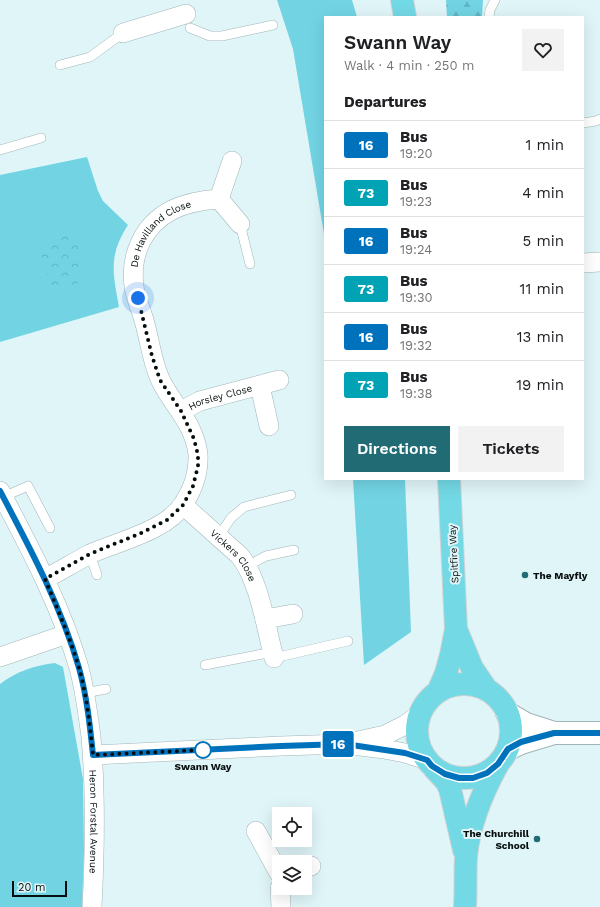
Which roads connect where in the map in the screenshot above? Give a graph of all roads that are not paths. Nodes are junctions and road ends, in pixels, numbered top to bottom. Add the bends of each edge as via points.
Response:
1 (402, 0) edge
2 (495, 0) edge
3 (186, 14) edge
4 (405, 16) edge
5 (489, 16) edge
6 (273, 25) dead end
7 (123, 33) joint
8 (60, 65) dead end
9 (600, 119) edge
10 (584, 123) edge
11 (41, 138) dead end
12 (0, 150) edge
13 (232, 161) dead end
14 (218, 199) junction
15 (240, 224) joint
16 (600, 262) edge
17 (584, 263) edge
18 (250, 264) dead end
19 (279, 380) dead end
20 (260, 386) junction
21 (181, 411) junction
22 (270, 426) dead end
23 (449, 480) edge
24 (291, 495) dead end
25 (5, 504) edge
26 (183, 505) junction
27 (50, 528) dead end
28 (218, 536) junction
29 (294, 550) dead end
30 (90, 554) junction
31 (247, 566) junction
32 (97, 575) dead end
33 (45, 579) junction
34 (293, 614) dead end
35 (265, 619) junction
36 (456, 629) junction
37 (67, 634) junction
38 (348, 641) dead end
39 (274, 655) junction
40 (0, 657) edge
41 (205, 665) dead end
42 (106, 689) dead end
43 (487, 690) junction
44 (438, 692) junction
45 (85, 693) junction
46 (508, 713) junction
47 (420, 714) junction
48 (554, 733) junction
49 (600, 733) edge
50 (345, 744) junction
51 (93, 755) junction
52 (503, 756) junction
53 (430, 763) junction
54 (256, 831) dead end
55 (466, 857) junction
56 (272, 860) edge
57 (280, 895) edge
58 (92, 907) edge
59 (281, 907) edge
60 (465, 907) edge

1 - 4 main road
2 - 5 lane
3 - 6 lane via 210,36 222,36
3 - 7 street
7 - 8 lane via 90,57
9 - 10 lane
11 - 12 lane
13 - 14 street
14 - 15 street
14 - 21 street, De Havilland Close via 180,206 160,218 142,238 134,266 134,288 156,368 160,380
15 - 18 lane
16 - 17 street
19 - 20 street, Horsley Close
20 - 21 street, Horsley Close via 200,401
20 - 22 street, Horsley Close
21 - 26 street, De Havilland Close via 192,433 198,455 196,476
23 - 36 main road, Spitfire Way
24 - 28 lane via 244,507 231,518
25 - 27 lane via 28,486
25 - 33 street, Heron Forstal Avenue
26 - 28 street, Vickers Close
26 - 30 street, De Havilland Close via 167,520 153,528
28 - 31 street, Vickers Close
29 - 31 lane via 266,556
30 - 32 lane
30 - 33 street, De Havilland Close
31 - 35 street, Vickers Close
33 - 37 street, Heron Forstal Avenue
34 - 35 street
35 - 39 street, Vickers Close
36 - 43 main road, Spitfire Way via 472,668
36 - 44 main road, Spitfire Way via 446,673
37 - 40 street
37 - 45 street, Heron Forstal Avenue
38 - 39 lane
39 - 41 lane
42 - 45 lane
43 - 44 main road via 462,684
43 - 46 main road via 499,700
44 - 47 main road via 427,702
45 - 51 street, Heron Forstal Avenue
46 - 48 street via 526,724
46 - 52 main road via 511,726 510,740
47 - 50 street via 385,735
47 - 53 main road via 417,738
48 - 49 street
48 - 52 street via 521,742
50 - 51 street
50 - 53 street via 391,751
51 - 58 street, Heron Forstal Avenue via 95,836
52 - 53 main road via 487,773 473,778 445,774
52 - 55 main road via 486,785
53 - 55 main road via 450,789
54 - 56 street
55 - 60 main road
57 - 59 street

